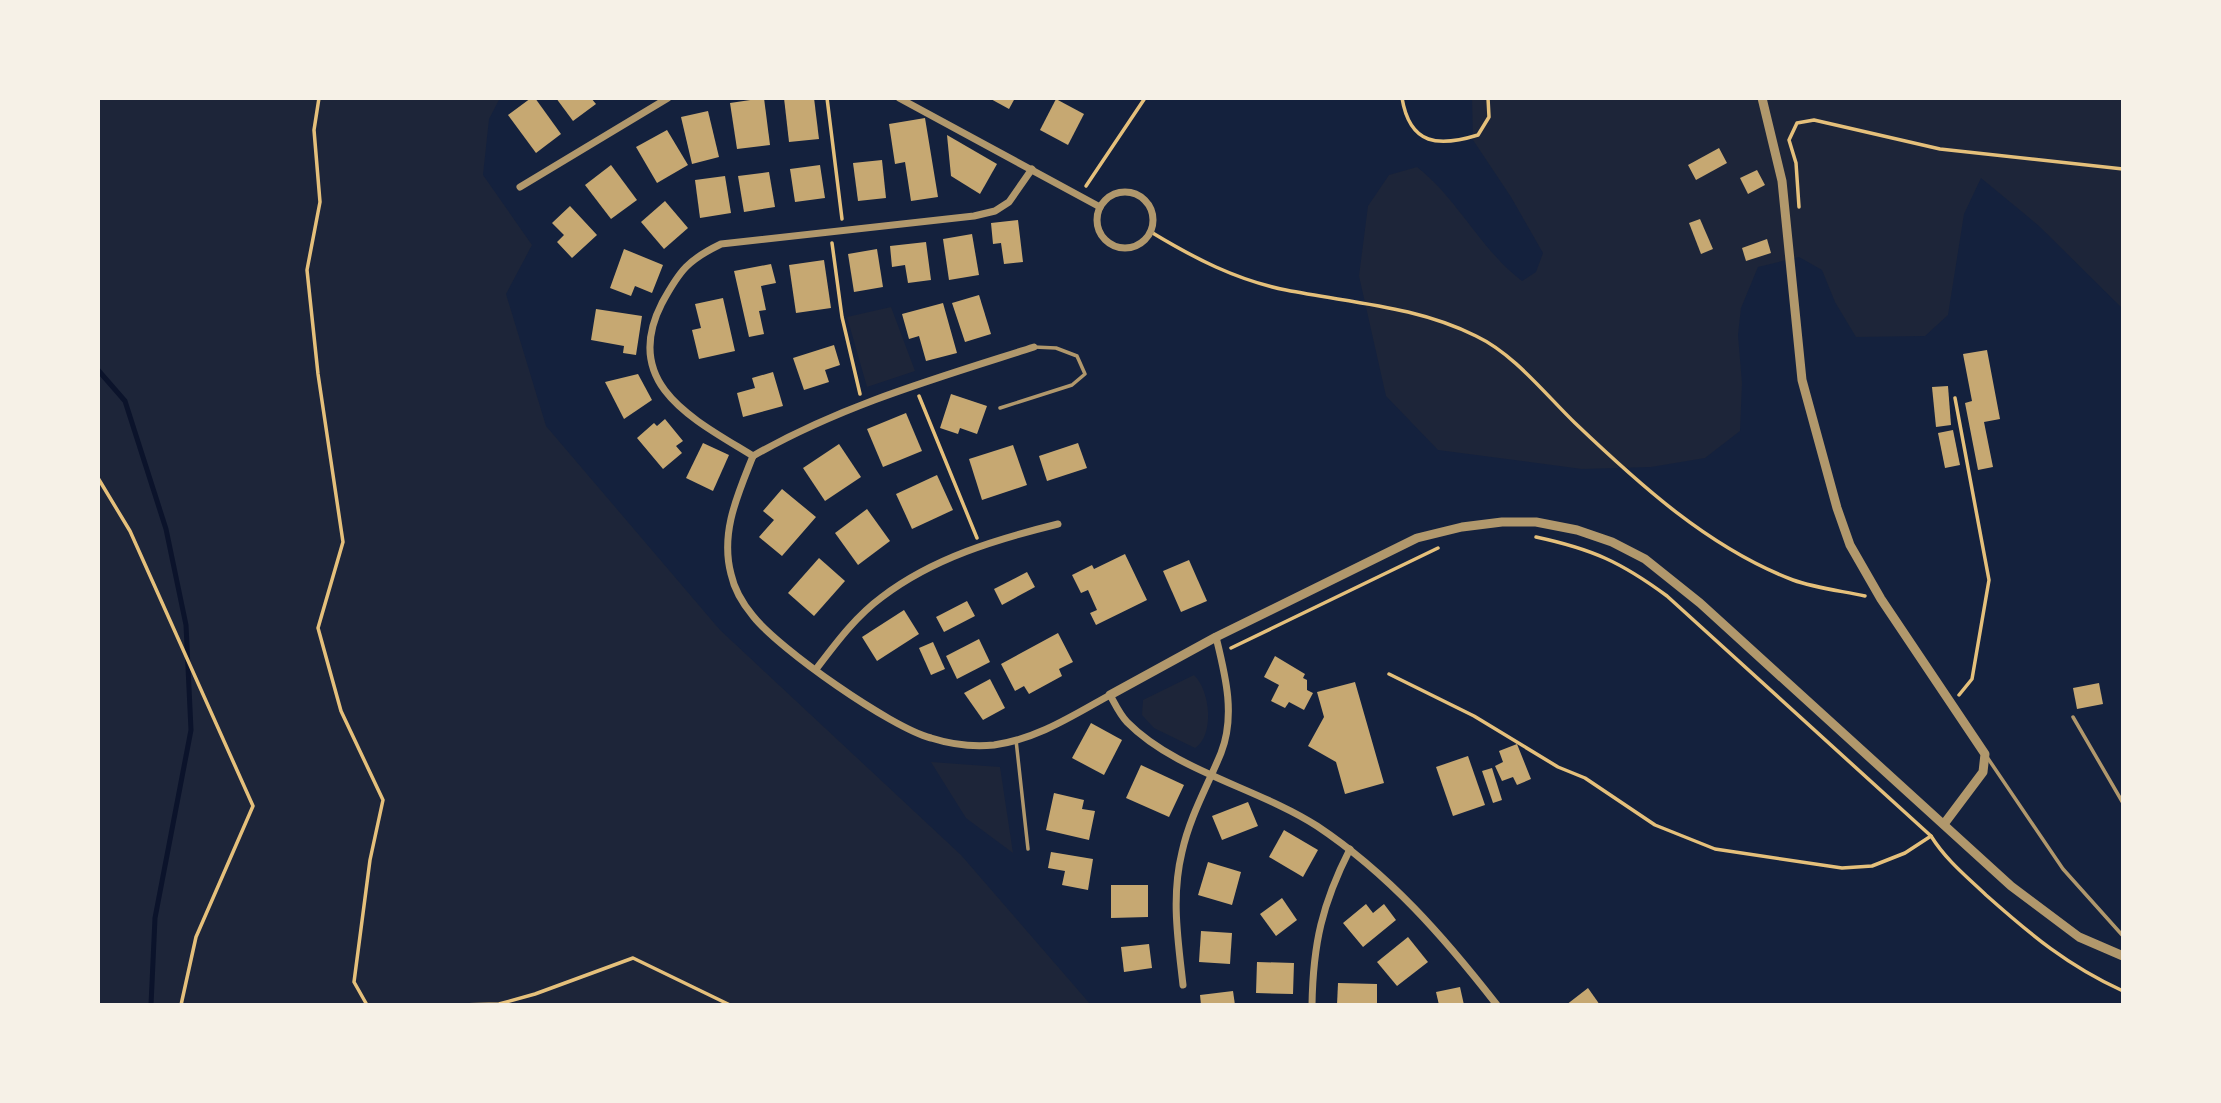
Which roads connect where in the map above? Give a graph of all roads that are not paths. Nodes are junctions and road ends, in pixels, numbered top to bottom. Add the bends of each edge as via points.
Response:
1 (668, 98) edge
2 (899, 98) edge
3 (1762, 98) edge
4 (1032, 169) junction
5 (520, 187) dead end
6 (1100, 207) junction
7 (1034, 347) joint
8 (1000, 408) dead end
9 (753, 456) junction
10 (1058, 524) dead end
11 (1216, 637) junction
12 (817, 668) junction
13 (1110, 695) junction
14 (2073, 718) dead end
15 (1016, 740) junction
16 (1985, 754) junction
17 (1210, 774) junction
18 (2123, 803) edge
19 (1944, 824) junction
20 (1028, 849) dead end
21 (1350, 849) junction
22 (2123, 936) edge
23 (2123, 956) edge
24 (1183, 985) dead end
25 (1312, 1005) edge
26 (1497, 1005) edge

1 - 5 street
2 - 4 street
3 - 16 street via 1782,181 1802,380 1850,545
4 - 6 street
4 - 9 street via 1018,192 995,211 721,244 693,258 652,325 649,348 654,371 681,411
6 - 6 street via 1114,194 1133,193 1149,204 1151,232 1139,245 1113,245 1098,224
7 - 8 lane via 1056,348 1077,356 1085,374 1072,385
7 - 9 street via 862,403
9 - 12 street via 730,520 731,574 753,616
10 - 12 street via 980,546 906,581 859,617
11 - 13 street
11 - 17 street via 1227,681 1228,718 1222,751
11 - 19 street via 1417,538 1502,522 1536,522 1577,530 1645,559
12 - 15 street via 881,715 930,738 992,745
13 - 15 street via 1046,731
13 - 17 street via 1126,721 1147,738
14 - 18 lane
15 - 20 lane
16 - 19 street via 1983,772
16 - 22 lane via 2028,823
17 - 21 street via 1290,809
17 - 24 street via 1189,822 1177,878 1175,911
19 - 23 street via 2045,914 2078,937
21 - 25 street via 1322,910 1312,967
21 - 26 street via 1400,891

